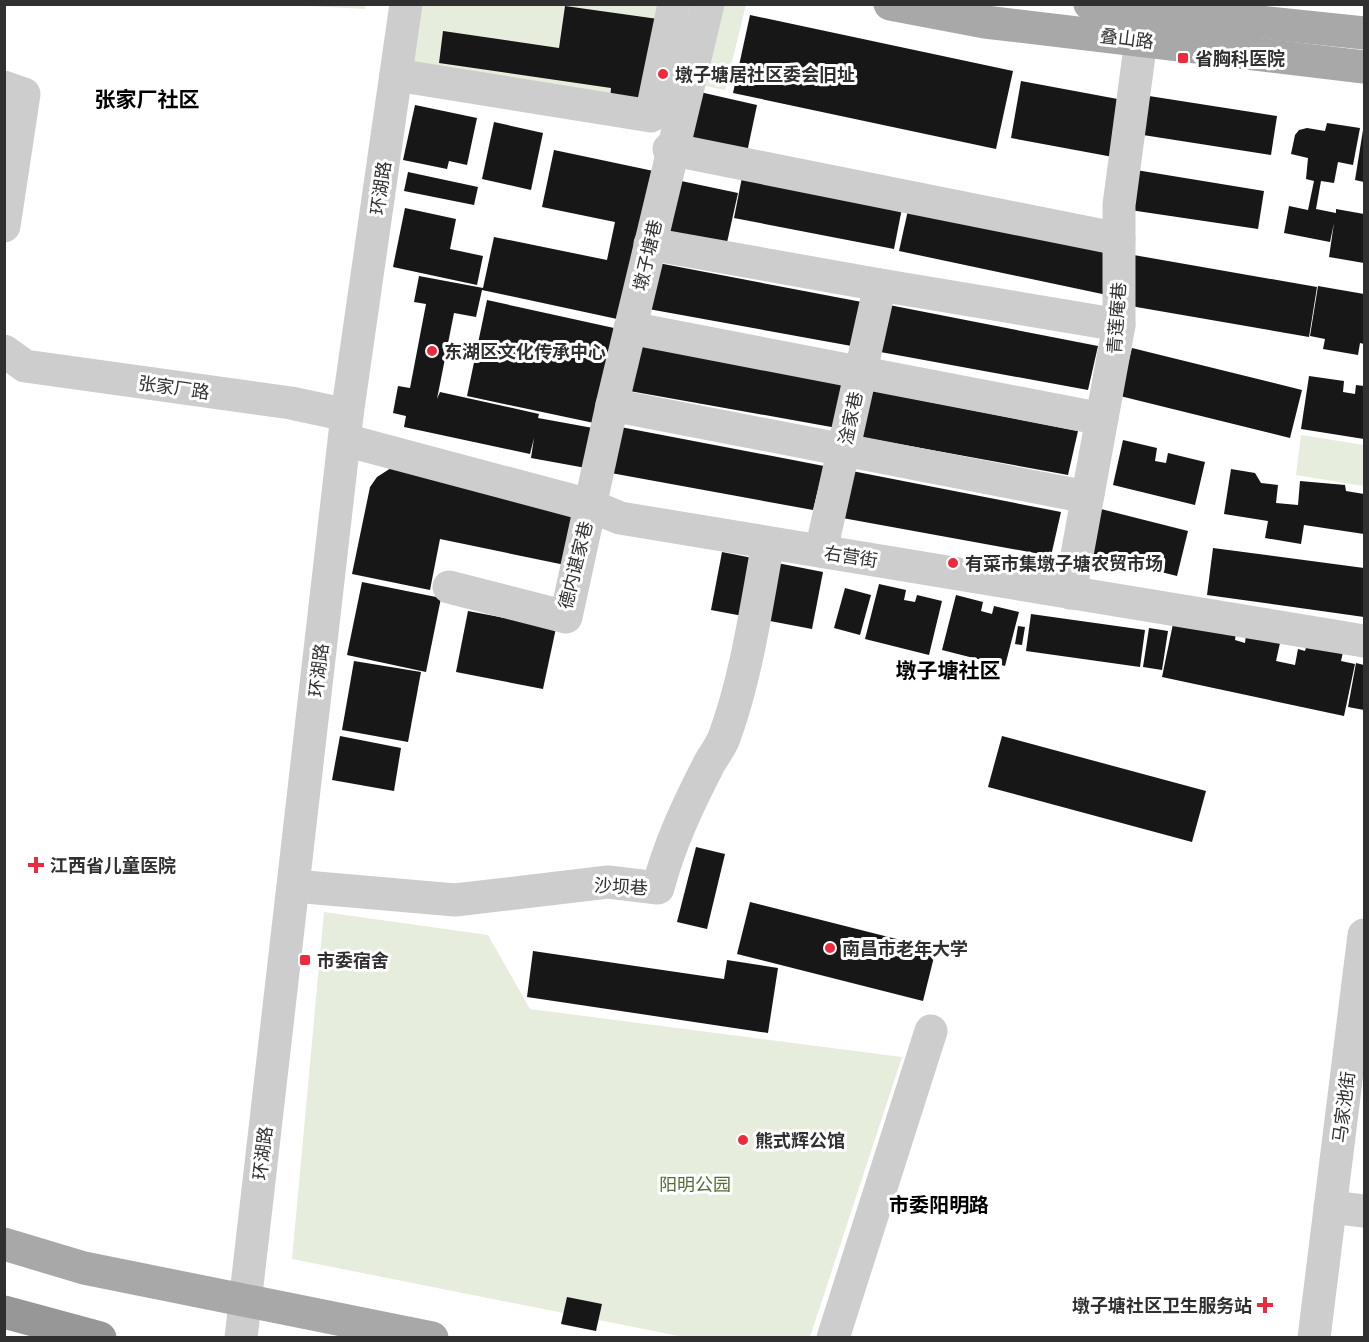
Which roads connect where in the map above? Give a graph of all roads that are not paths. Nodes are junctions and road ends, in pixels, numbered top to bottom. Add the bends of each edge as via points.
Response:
1 (406, 4) edge
2 (674, 4) edge
3 (708, 4) edge
4 (890, 4) edge
5 (1090, 4) edge
6 (1365, 33) edge
7 (1141, 40) junction
8 (1365, 67) edge
9 (396, 75) junction
10 (4, 87) edge
11 (671, 149) junction
12 (4, 226) edge
13 (1119, 239) junction
14 (650, 244) junction
15 (880, 285) junction
16 (1119, 325) junction
17 (630, 328) junction
18 (4, 351) edge
19 (860, 373) junction
20 (612, 405) junction
21 (1102, 419) junction
22 (346, 427) junction
23 (844, 449) junction
24 (1087, 497) junction
25 (589, 505) junction
26 (768, 543) junction
27 (821, 551) junction
28 (449, 588) dead end
29 (1070, 592) junction
30 (1365, 641) edge
31 (294, 886) junction
32 (1365, 935) edge
33 (1359, 1023) edge
34 (931, 1031) dead end
35 (1330, 1207) junction
36 (1365, 1211) edge
37 (4, 1244) edge
38 (245, 1299) junction
39 (4, 1312) edge
40 (100, 1338) edge
41 (241, 1338) edge
42 (432, 1338) edge
43 (833, 1338) edge
44 (1314, 1338) edge

1 - 9 street, 环湖路
2 - 9 street via 651,116
3 - 11 street, 墩子塘巷
4 - 7 main road, 叠山路 via 985,22
5 - 6 main road, 叠山路
7 - 8 main road, 叠山路
7 - 13 street, 青莲庵巷 via 1119,205
9 - 22 street, 环湖路
10 - 12 street via 24,94
11 - 13 street
11 - 14 street, 墩子塘巷
13 - 16 street, 青莲庵巷
14 - 15 street
14 - 17 street, 墩子塘巷
15 - 16 street
15 - 19 street, 淦家巷
16 - 21 street, 青莲庵巷
17 - 19 street
17 - 20 street, 墩子塘巷
18 - 22 street, 张家厂路 via 25,366 291,403
19 - 21 street
19 - 23 street, 淦家巷
20 - 23 street
20 - 25 street, 墩子塘巷
21 - 24 street, 青莲庵巷
22 - 25 street, 右营街
22 - 31 street, 环湖路
23 - 24 street
23 - 27 street, 淦家巷
24 - 29 street, 青莲庵巷
25 - 26 street, 右营街 via 620,518
25 - 28 street, 德内谌家巷 via 566,616
26 - 27 street, 右营街
26 - 31 street, 沙坝巷 via 747,656 726,732 667,854 658,888 608,882 454,900
27 - 29 street, 右营街
29 - 30 street, 右营街
31 - 38 street, 环湖路
32 - 33 street, 马家池街
33 - 35 street, 马家池街
34 - 43 street
35 - 36 street
35 - 44 street, 马家池街
37 - 38 main road via 84,1268
38 - 41 street, 环湖路
38 - 42 main road
39 - 40 highway

